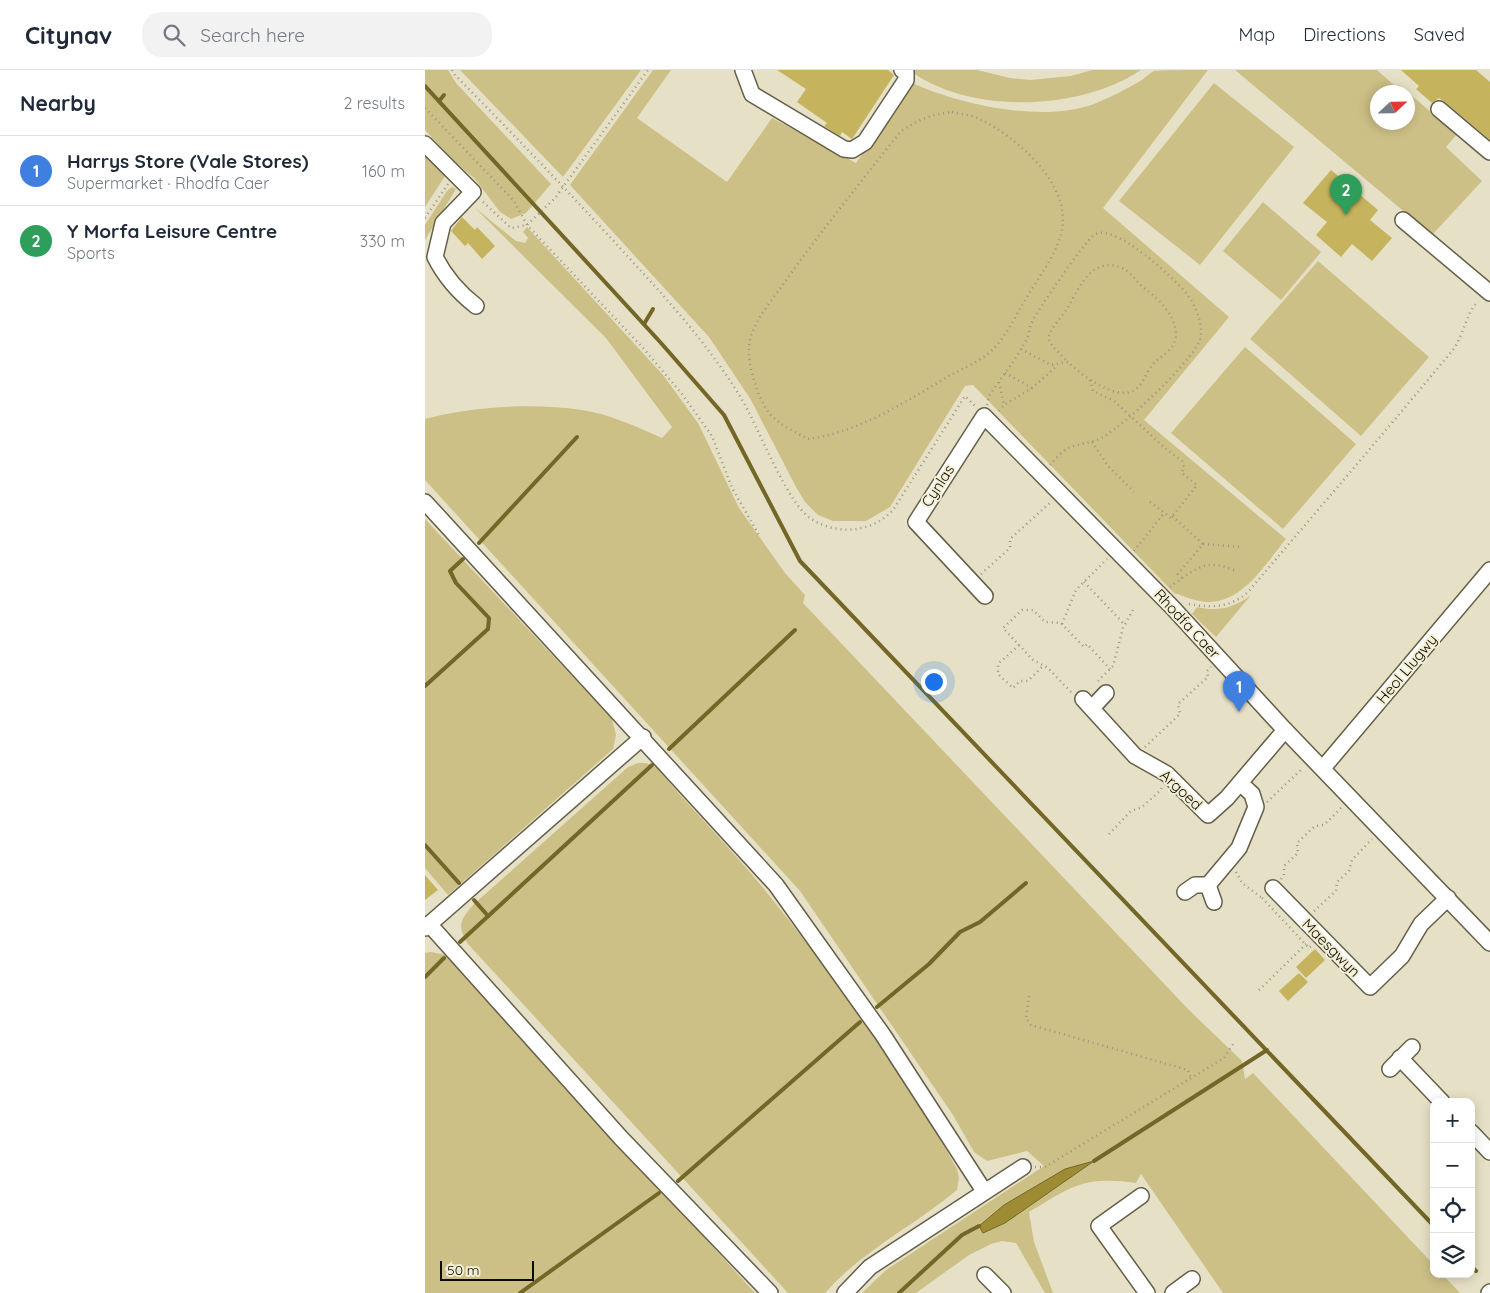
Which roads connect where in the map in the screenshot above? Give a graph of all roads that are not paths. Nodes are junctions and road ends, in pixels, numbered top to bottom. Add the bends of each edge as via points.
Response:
1 (743, 70) edge
2 (902, 70) edge
3 (1439, 110) dead end
4 (425, 144) edge
5 (1490, 152) edge
6 (1403, 220) dead end
7 (1489, 292) edge
8 (476, 306) dead end
9 (987, 419) joint
10 (425, 502) edge
11 (1490, 570) edge
12 (985, 596) dead end
13 (1106, 693) road end
14 (1285, 730) junction
15 (643, 737) junction
16 (1318, 763) junction
17 (1240, 783) junction
18 (1208, 885) junction
19 (1273, 888) road end
20 (1185, 892) dead end
21 (1448, 898) junction
22 (1214, 902) dead end
23 (427, 926) edge
24 (1490, 942) edge
25 (1412, 1047) dead end
26 (1437, 1098) edge
27 (1475, 1136) edge
28 (1490, 1152) edge
29 (1023, 1167) road end
30 (984, 1192) junction
31 (1141, 1196) dead end
32 (985, 1275) dead end
33 (1192, 1279) dead end
34 (770, 1293) edge
35 (845, 1293) edge
36 (1003, 1293) edge
37 (1147, 1293) edge
38 (1173, 1293) edge

1 - 2 street via 752,94 844,149 852,150 865,142 906,80 906,72
3 - 5 street
4 - 8 street via 473,192 443,223 435,257 443,274 460,294
6 - 7 street
9 - 12 street, Cynlas via 915,522
9 - 14 street, Rhodfa Caer via 1172,607
10 - 15 street
11 - 16 street, Heol Llugwy
13 - 17 street, Argoed via 1087,704 1135,756 1165,772 1208,815
14 - 16 street, Rhodfa Caer
14 - 17 street, Argoed
15 - 23 street
15 - 30 street via 776,885 883,1035
16 - 21 street, Rhodfa Caer
17 - 18 street via 1256,801 1255,815 1232,858
18 - 20 street via 1195,885
18 - 22 street
19 - 21 street, Maesgwyn via 1370,987 1402,956 1421,924
21 - 24 street, Rhodfa Caer
23 - 34 street via 621,1138
25 - 26 street via 1395,1064
27 - 28 street
29 - 30 street
30 - 35 street via 869,1266
31 - 37 street via 1099,1226
32 - 36 street
33 - 38 street

